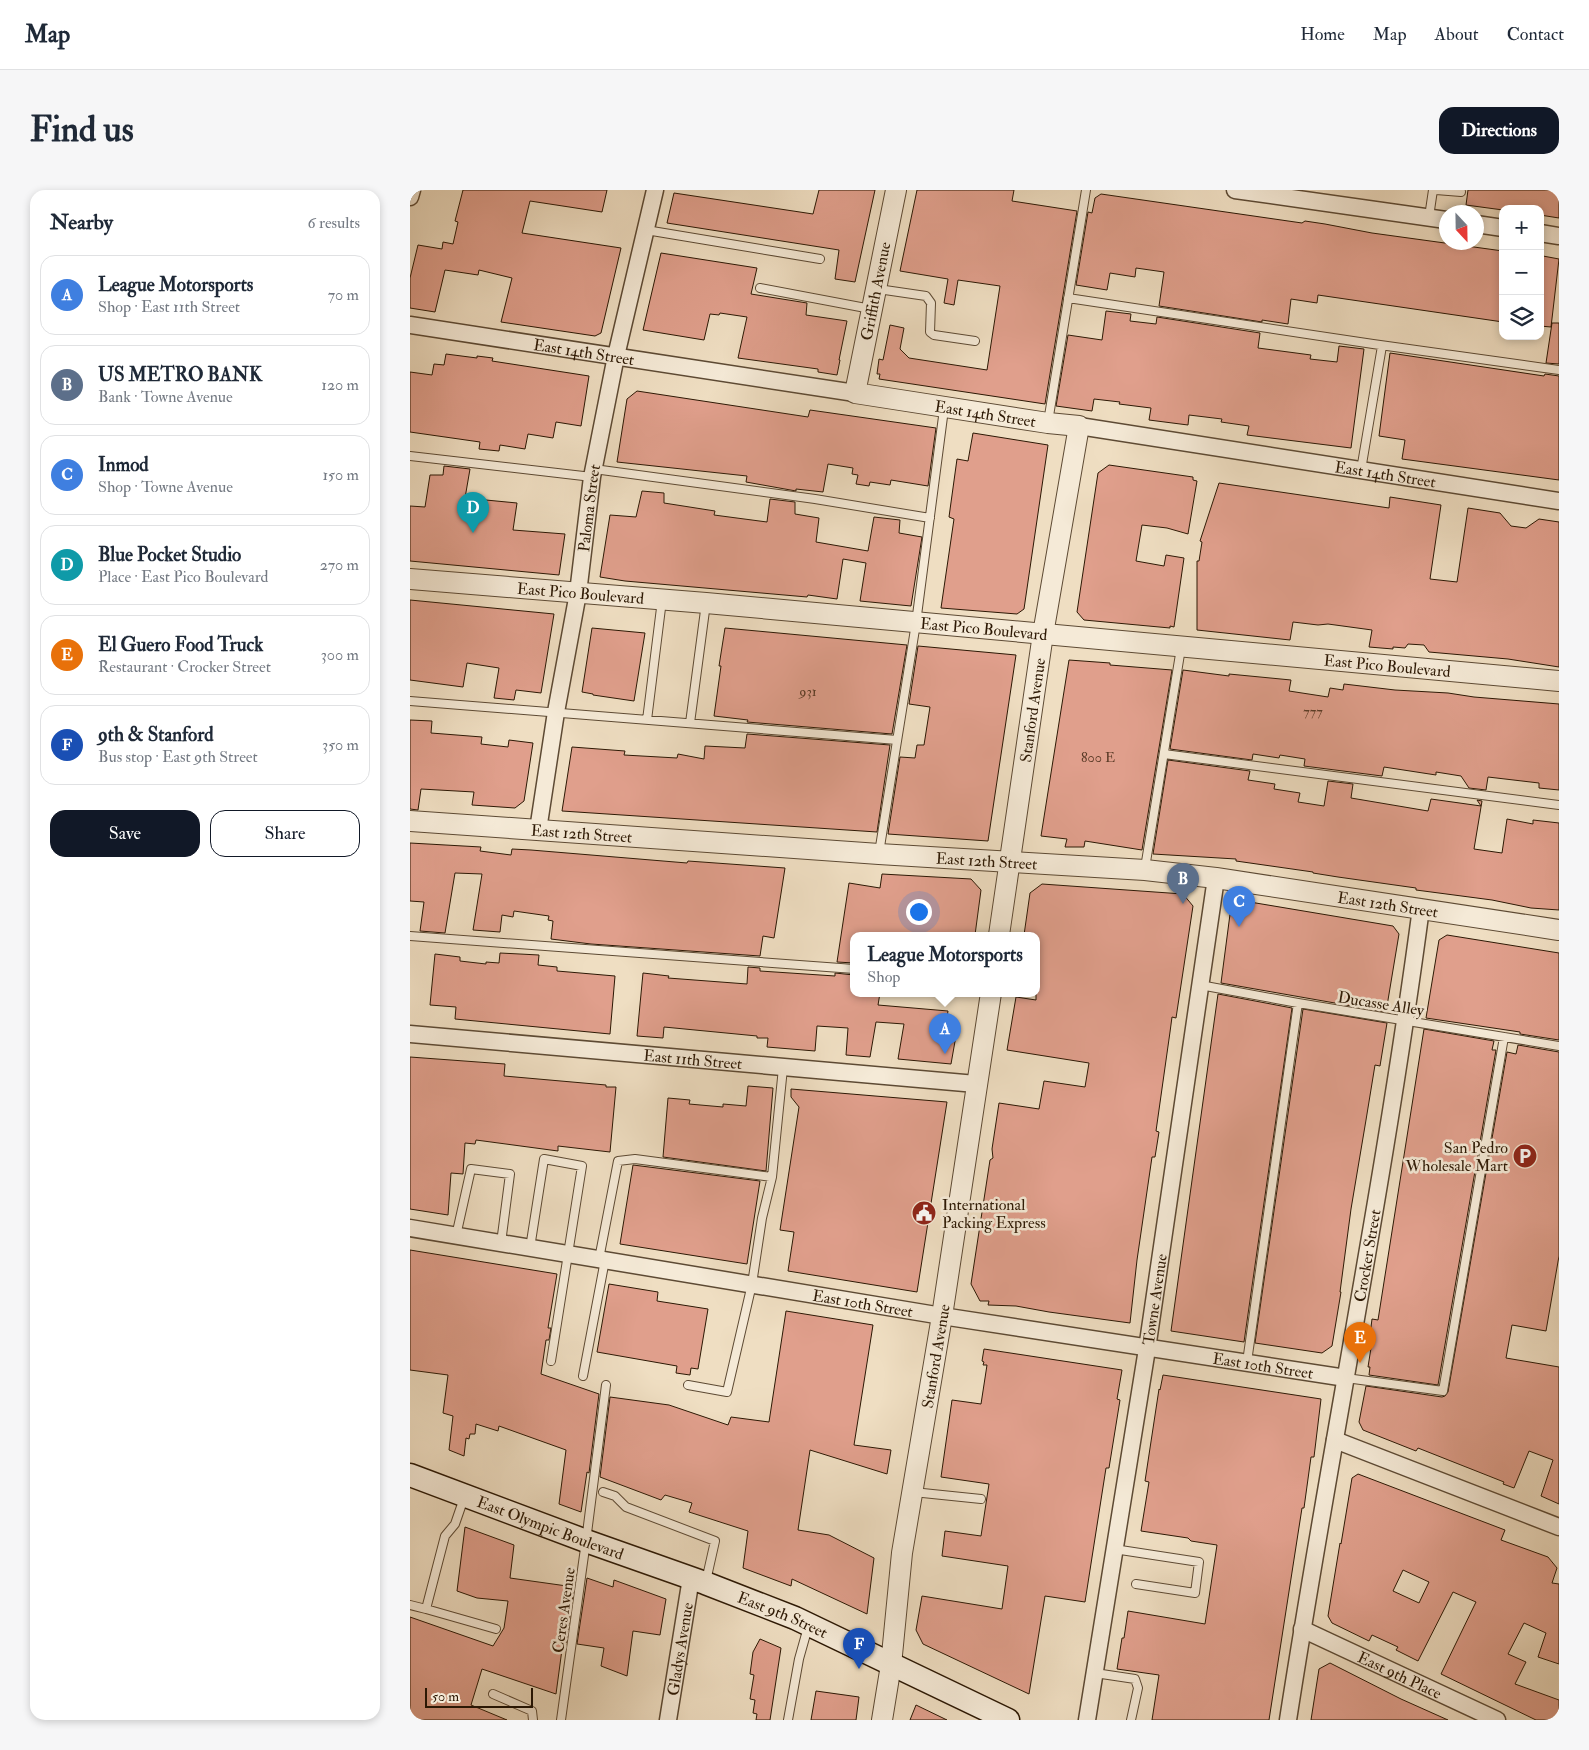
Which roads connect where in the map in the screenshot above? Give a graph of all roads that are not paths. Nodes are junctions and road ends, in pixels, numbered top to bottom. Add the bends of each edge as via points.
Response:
1 (412, 190) edge
2 (656, 190) edge
3 (896, 190) edge
4 (1086, 190) edge
5 (1235, 190) edge
6 (1434, 190) edge
7 (1270, 192) edge
8 (1461, 192) dead end
9 (410, 197) edge
10 (1429, 217) junction
11 (1439, 219) edge
12 (1484, 225) edge
13 (1499, 227) edge
14 (646, 230) junction
15 (1544, 234) edge
16 (1559, 236) edge
17 (820, 259) dead end
18 (760, 288) dead end
19 (876, 289) junction
20 (1068, 298) junction
21 (872, 309) junction
22 (410, 325) edge
23 (975, 342) dead end
24 (1382, 346) junction
25 (616, 356) junction
26 (1559, 370) edge
27 (855, 393) junction
28 (945, 407) junction
29 (1048, 423) junction
30 (1079, 426) junction
31 (410, 456) edge
32 (1361, 470) junction
33 (593, 473) junction
34 (1559, 501) edge
35 (930, 518) junction
36 (410, 579) edge
37 (578, 593) junction
38 (662, 600) junction
39 (706, 603) junction
40 (916, 623) junction
41 (1043, 634) junction
42 (1182, 646) junction
43 (1559, 681) edge
44 (410, 701) edge
45 (556, 712) junction
46 (647, 720) junction
47 (690, 724) junction
48 (897, 740) junction
49 (1164, 754) junction
50 (1559, 805) edge
51 (410, 821) edge
52 (538, 830) junction
53 (879, 854) junction
54 (1009, 862) junction
55 (1145, 870) junction
56 (1216, 878) junction
57 (1421, 908) junction
58 (1559, 930) edge
59 (999, 932) edge
60 (410, 936) edge
61 (850, 969) edge
62 (1200, 985) junction
63 (989, 997) edge
64 (1298, 1004) junction
65 (1405, 1021) junction
66 (410, 1034) edge
67 (1504, 1038) junction
68 (1559, 1046) edge
69 (783, 1068) junction
70 (976, 1084) junction
71 (772, 1178) junction
72 (410, 1228) edge
73 (456, 1236) junction
74 (502, 1243) junction
75 (530, 1248) junction
76 (568, 1254) junction
77 (602, 1260) junction
78 (752, 1284) junction
79 (942, 1316) junction
80 (1146, 1349) junction
81 (551, 1361) dead end
82 (1247, 1362) junction
83 (583, 1376) dead end
84 (1346, 1378) junction
85 (606, 1385) dead end
86 (688, 1386) dead end
87 (1335, 1440) junction
88 (411, 1481) edge
89 (603, 1492) dead end
90 (912, 1492) junction
91 (465, 1496) junction
92 (981, 1499) dead end
93 (1559, 1527) edge
94 (586, 1541) junction
95 (1114, 1549) junction
96 (698, 1580) junction
97 (1136, 1584) dead end
98 (410, 1605) edge
99 (426, 1609) junction
100 (809, 1625) junction
101 (496, 1629) dead end
102 (1302, 1629) junction
103 (891, 1665) junction
104 (1094, 1673) junction
105 (493, 1694) dead end
106 (1491, 1719) edge
107 (533, 1720) edge
108 (561, 1720) edge
109 (668, 1720) edge
110 (788, 1720) edge
111 (882, 1720) edge
112 (1008, 1720) edge
113 (1087, 1720) edge
114 (1131, 1720) edge
115 (1288, 1720) edge

1 - 9 street
2 - 14 street, Paloma Street
3 - 19 street, Griffith Avenue
4 - 20 lane
5 - 7 street
6 - 8 lane
6 - 10 lane
7 - 10 street
10 - 11 street
12 - 13 street
14 - 17 lane
14 - 25 street, Paloma Street
15 - 16 street
18 - 21 lane
19 - 21 street, Griffith Avenue
19 - 23 lane via 926,296 931,303 930,332
20 - 24 lane
20 - 29 lane
21 - 27 street, Griffith Avenue
22 - 25 street, East 14th Street
24 - 26 lane
24 - 32 lane
25 - 27 street, East 14th Street
25 - 33 street, Paloma Street
27 - 28 street, East 14th Street
28 - 29 street, East 14th Street
28 - 35 lane
29 - 30 street, East 14th Street
30 - 32 street, East 14th Street
30 - 41 street, Stanford Avenue
31 - 33 lane
32 - 34 street, East 14th Street
33 - 35 lane via 815,500
33 - 37 street, Paloma Street
35 - 40 lane
36 - 37 street, East Pico Boulevard
37 - 38 street, East Pico Boulevard
37 - 45 street, Paloma Street
38 - 39 street, East Pico Boulevard
38 - 46 lane
39 - 40 street, East Pico Boulevard
39 - 47 lane
40 - 41 street, East Pico Boulevard
40 - 48 lane
41 - 42 street, East Pico Boulevard
41 - 54 street, Stanford Avenue
42 - 43 street, East Pico Boulevard
42 - 49 lane
44 - 45 lane
45 - 46 lane
45 - 52 street, Paloma Street
46 - 47 lane
47 - 48 lane
48 - 53 lane
49 - 50 lane
49 - 55 lane
51 - 52 street, East 12th Street
52 - 53 street, East 12th Street
53 - 54 street, East 12th Street
54 - 55 street, East 12th Street
54 - 59 street, Stanford Avenue
55 - 56 street, East 12th Street
56 - 57 street, East 12th Street
56 - 62 street, Towne Avenue
57 - 58 street, East 12th Street
57 - 65 street, Crocker Street
60 - 61 lane
62 - 64 lane, Ducasse Alley
62 - 80 street, Towne Avenue
63 - 70 street, Stanford Avenue
64 - 65 lane, Ducasse Alley
64 - 82 lane
65 - 67 lane, Ducasse Alley
65 - 84 street, Crocker Street
66 - 69 street, East 11th Street
67 - 68 lane, Ducasse Alley
67 - 84 lane via 1443,1391
69 - 70 street, East 11th Street
69 - 71 lane
70 - 79 street, Stanford Avenue
71 - 77 lane via 635,1159 618,1161
71 - 78 lane
72 - 73 street, East 10th Street
73 - 74 street, East 10th Street
73 - 74 lane via 471,1169 510,1174
74 - 75 street, East 10th Street
75 - 76 street, East 10th Street
75 - 76 lane via 544,1159 582,1166
76 - 77 street, East 10th Street
76 - 81 lane
77 - 78 street, East 10th Street
77 - 83 lane
78 - 79 street, East 10th Street
78 - 86 lane via 727,1392
79 - 80 street, East 10th Street
79 - 90 street, Stanford Avenue
80 - 82 street, East 10th Street
80 - 95 street, Towne Avenue
82 - 84 street, East 10th Street
84 - 87 street, Crocker Street
85 - 94 lane, Ceres Avenue
87 - 93 street
87 - 102 street, Crocker Street
88 - 91 main road, East Olympic Boulevard
89 - 96 lane via 615,1496 626,1507 715,1541
90 - 92 lane
90 - 103 street, Stanford Avenue via 902,1553
91 - 94 main road, East Olympic Boulevard
91 - 99 lane via 454,1524 444,1536
94 - 96 main road, East Olympic Boulevard
94 - 108 lane, Ceres Avenue
95 - 97 lane via 1200,1562 1195,1593
95 - 104 street, Towne Avenue
96 - 100 main road, East 9th Street
96 - 109 street, Gladys Avenue
98 - 99 lane
99 - 101 lane
100 - 103 main road, East 9th Street
100 - 110 lane
102 - 106 street, East 9th Place
102 - 115 street, Crocker Street
103 - 111 street, Stanford Avenue
103 - 112 main road, East 9th Street
104 - 113 street, Towne Avenue
104 - 114 lane via 1135,1679 1138,1688
105 - 107 lane via 532,1711

